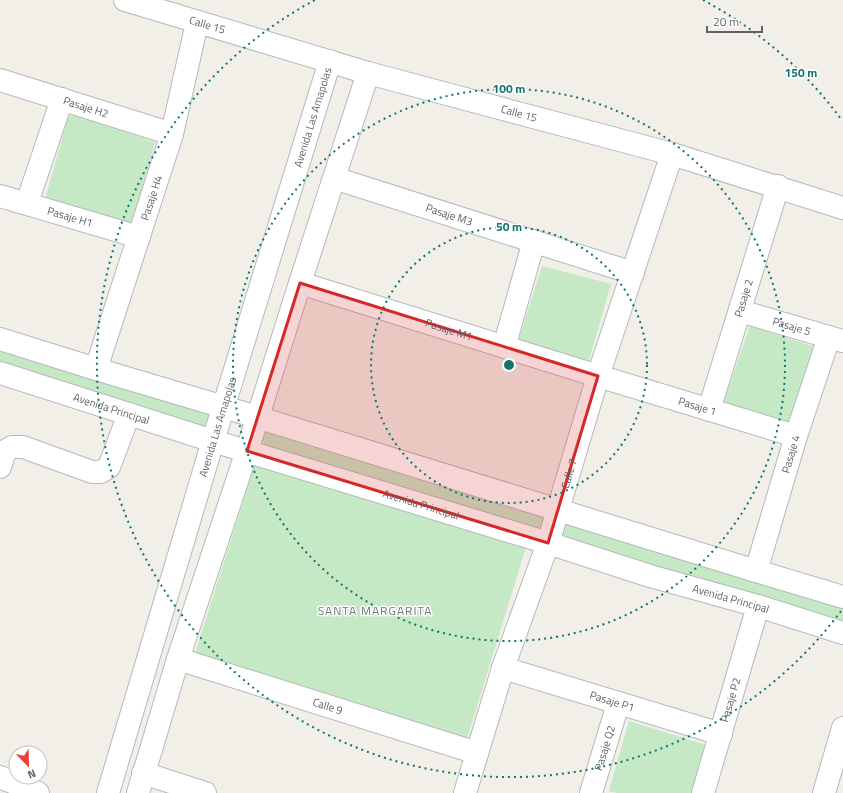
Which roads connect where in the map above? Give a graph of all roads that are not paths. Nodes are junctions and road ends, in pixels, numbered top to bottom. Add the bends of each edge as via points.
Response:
1 (125, 0) edge
2 (197, 23) junction
3 (330, 61) junction
4 (368, 73) junction
5 (0, 80) edge
6 (62, 99) junction
7 (172, 134) junction
8 (672, 154) junction
9 (334, 178) junction
10 (778, 186) junction
11 (0, 196) edge
12 (27, 203) junction
13 (843, 208) edge
14 (139, 237) junction
15 (534, 241) junction
16 (633, 273) junction
17 (300, 283) junction
18 (740, 311) junction
19 (0, 339) edge
20 (836, 339) edge
21 (504, 347) junction
22 (96, 369) junction
23 (0, 373) edge
24 (598, 376) junction
25 (224, 407) junction
26 (709, 410) junction
27 (129, 414) junction
28 (257, 417) junction
29 (796, 436) junction
30 (213, 441) junction
31 (247, 451) junction
32 (0, 467) edge
33 (558, 509) junction
34 (548, 543) junction
35 (756, 571) junction
36 (843, 597) edge
37 (758, 606) junction
38 (843, 633) edge
39 (178, 659) junction
40 (503, 668) junction
41 (618, 704) junction
42 (843, 728) edge
43 (721, 734) junction
44 (477, 753) junction
45 (837, 770) edge
46 (0, 777) edge
47 (140, 783) edge
48 (38, 793) edge
49 (108, 793) edge
50 (205, 793) edge
51 (465, 793) edge
52 (591, 793) edge
53 (703, 793) edge
54 (824, 793) edge

1 - 2 street, Calle 15
2 - 3 street, Calle 15
2 - 7 street, Pasaje H4
3 - 4 street, Calle 15
3 - 25 street, Avenida Las Amapolas
4 - 8 street, Calle 15
4 - 9 street
5 - 6 street, Pasaje H2
6 - 7 street, Pasaje H2
6 - 12 street
7 - 14 street, Pasaje H4
8 - 10 street, Calle 15
8 - 16 street, Calle 7
9 - 15 street, Pasaje M3
9 - 17 street
10 - 13 street, Calle 15
10 - 18 street, Pasaje 2
11 - 12 street, Pasaje H1
12 - 14 street, Pasaje H1
14 - 22 street, Pasaje H4
15 - 16 street, Pasaje M3
15 - 21 street
16 - 24 street, Calle 7
17 - 21 street, Pasaje M1
17 - 28 street
18 - 20 street, Pasaje 5
18 - 26 street, Pasaje 2
19 - 22 street
20 - 29 street, Pasaje 4
21 - 24 street, Pasaje M1
22 - 25 street
23 - 27 street, Avenida Principal
24 - 26 street, Pasaje 1
24 - 33 street, Calle 7
25 - 28 street
25 - 30 street, Avenida Las Amapolas
26 - 29 street, Pasaje 1
27 - 30 street, Avenida Principal
27 - 32 street via 109,467 101,472 92,472 23,447 12,447 5,451
28 - 31 street
28 - 33 street
29 - 35 street, Pasaje 4
30 - 31 street, Avenida Principal
30 - 49 street, Avenida Las Amapolas
31 - 34 street, Avenida Principal
31 - 39 street
33 - 34 street, Calle 7
33 - 35 street
34 - 37 street, Avenida Principal via 650,576
34 - 40 street, Calle 7
35 - 36 street
37 - 38 street, Avenida Principal
37 - 43 street, Pasaje P2
39 - 44 street, Calle 9
39 - 47 street
40 - 41 street, Pasaje P1
40 - 44 street, Calle 7
41 - 43 street, Pasaje P1
41 - 52 street, Pasaje Q2
42 - 45 street
43 - 53 street, Pasaje P2
44 - 51 street, Calle 7
45 - 54 street
46 - 48 street
47 - 50 street

